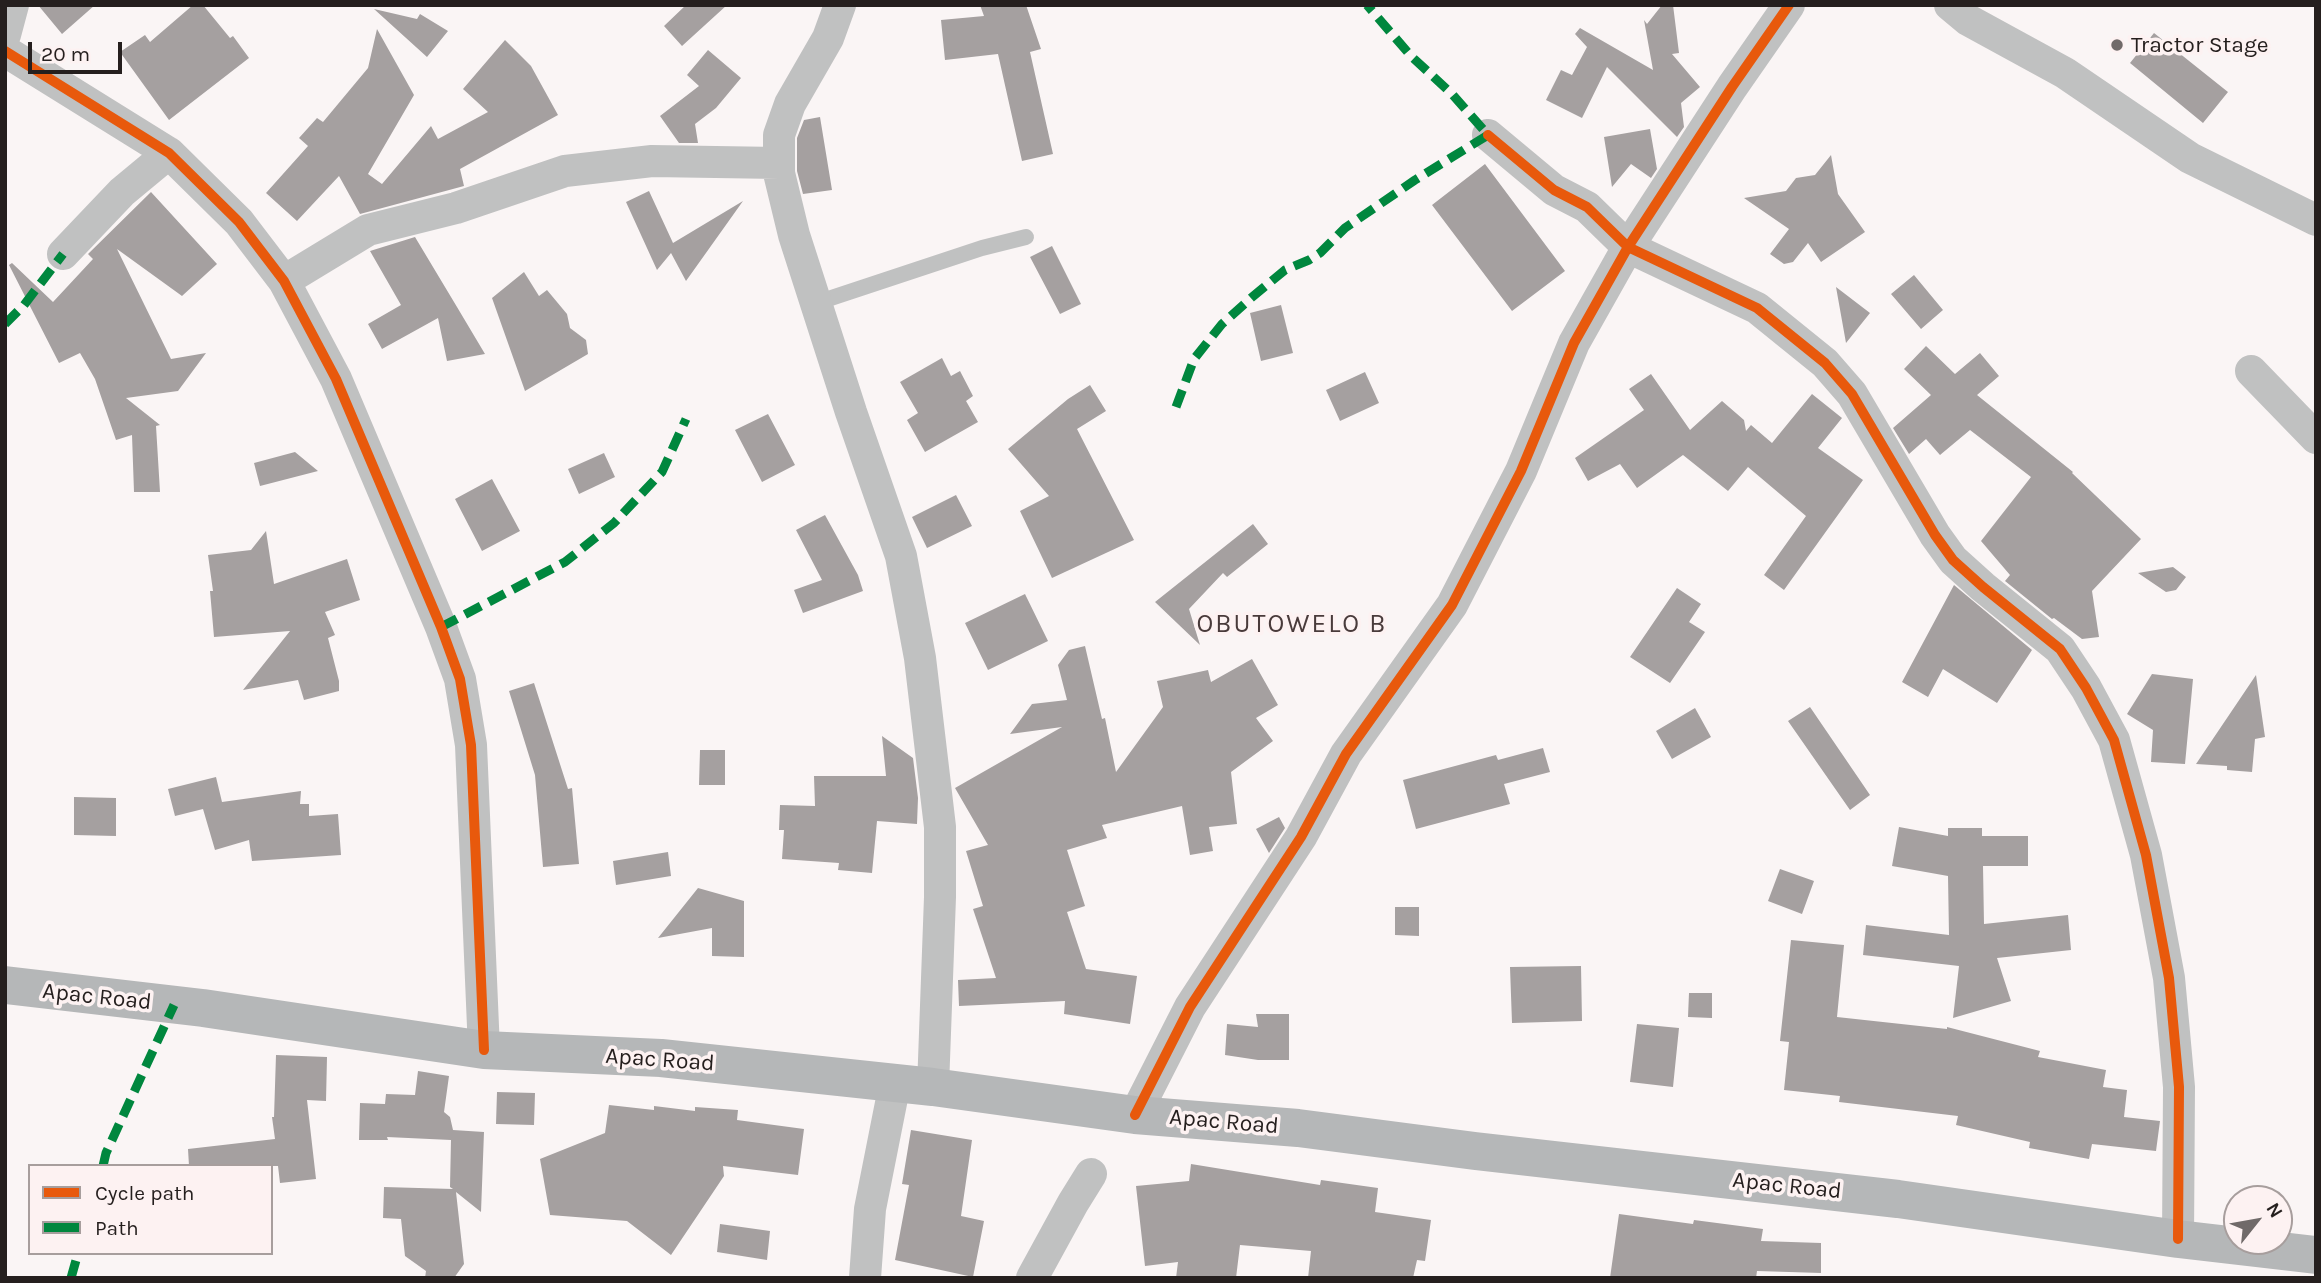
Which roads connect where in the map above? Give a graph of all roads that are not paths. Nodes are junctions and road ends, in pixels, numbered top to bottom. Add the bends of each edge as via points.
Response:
1 (13, 5) edge
2 (840, 5) edge
3 (1789, 5) edge
4 (1950, 5) edge
5 (5, 35) edge
6 (5, 51) edge
7 (1488, 135) dead end
8 (169, 153) junction
9 (779, 163) junction
10 (2316, 220) edge
11 (1026, 237) dead end
12 (1628, 247) junction
13 (63, 254) dead end
14 (284, 281) junction
15 (816, 303) junction
16 (2252, 371) dead end
17 (2316, 438) edge
18 (5, 985) edge
19 (484, 1049) junction
20 (895, 1083) junction
21 (933, 1087) junction
22 (1135, 1115) junction
23 (1091, 1174) dead end
24 (2178, 1238) junction
25 (2316, 1255) edge
26 (865, 1278) edge
27 (1032, 1278) edge

1 - 5 street
2 - 9 street via 828,38 790,104 779,135
3 - 12 street
4 - 10 street via 1968,20 2065,72 2190,158
6 - 8 street
7 - 12 street via 1553,190 1587,207
8 - 13 street via 122,192
8 - 14 street via 239,222
9 - 14 street via 652,161 565,171 456,208 368,230
9 - 15 street via 794,235
11 - 15 lane
12 - 22 street via 1574,343 1521,471 1452,605 1346,754 1301,837 1190,1007
12 - 24 street via 1756,308 1825,363 1852,394 1953,560 2060,649 2086,688 2114,740 2146,855 2169,978 2179,1087
14 - 19 street via 335,379 460,678 471,745
15 - 21 street via 901,556 920,658 940,827
16 - 17 street
18 - 19 main road, Apac Road
19 - 20 main road, Apac Road via 661,1058
20 - 21 main road, Apac Road
20 - 26 street via 870,1209
21 - 22 main road, Apac Road
22 - 24 main road, Apac Road via 1298,1128 1898,1199
23 - 27 street
24 - 25 main road, Apac Road

